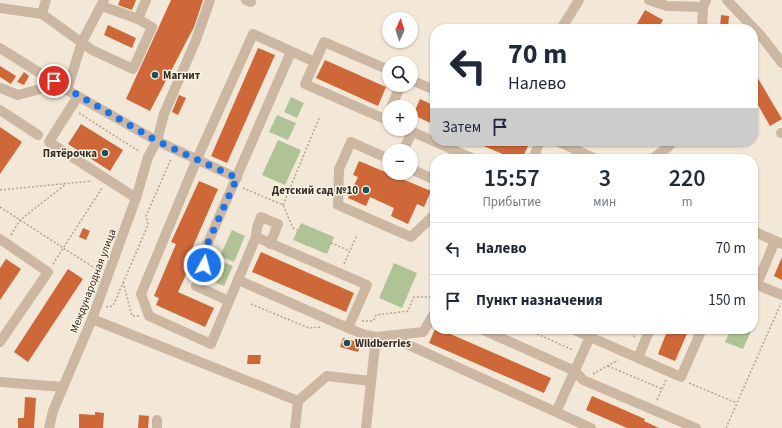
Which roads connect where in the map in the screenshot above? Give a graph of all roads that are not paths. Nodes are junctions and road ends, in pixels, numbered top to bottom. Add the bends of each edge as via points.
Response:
1 (46, 0) edge
2 (146, 0) edge
3 (210, 0) edge
4 (579, 0) edge
5 (649, 0) edge
6 (727, 0) edge
7 (103, 3) edge
8 (704, 3) edge
9 (0, 8) edge
10 (42, 14) junction
11 (138, 19) junction
12 (563, 24) edge
13 (702, 24) edge
14 (750, 24) edge
15 (758, 33) edge
16 (82, 42) junction
17 (0, 48) edge
18 (291, 52) junction
19 (315, 62) junction
20 (782, 63) edge
21 (382, 67) edge
22 (418, 83) edge
23 (0, 88) edge
24 (430, 88) edge
25 (67, 90) junction
26 (78, 96) junction
27 (0, 110) edge
28 (382, 115) edge
29 (418, 134) edge
30 (38, 135) dead end
31 (430, 139) edge
32 (157, 141) junction
33 (445, 146) edge
34 (568, 146) edge
35 (669, 146) edge
36 (463, 154) edge
37 (585, 154) edge
38 (659, 154) edge
39 (382, 157) edge
40 (197, 159) junction
41 (418, 172) edge
42 (430, 178) edge
43 (236, 181) junction
44 (136, 198) junction
45 (430, 219) edge
46 (758, 233) edge
47 (256, 238) junction
48 (3, 241) edge
49 (779, 242) edge
50 (270, 244) junction
51 (0, 252) edge
52 (758, 279) edge
53 (238, 280) junction
54 (758, 285) edge
55 (782, 296) edge
56 (229, 301) junction
57 (92, 319) junction
58 (430, 320) edge
59 (350, 325) junction
60 (492, 334) edge
61 (583, 334) edge
62 (647, 334) edge
63 (700, 334) edge
64 (388, 336) junction
65 (376, 337) junction
66 (590, 337) junction
67 (0, 342) edge
68 (633, 356) junction
69 (575, 371) junction
70 (371, 381) junction
71 (0, 382) edge
72 (64, 387) junction
73 (298, 401) junction
74 (556, 412) junction
75 (49, 428) edge
76 (295, 428) edge
77 (366, 428) edge
78 (591, 428) edge
79 (696, 428) edge

1 - 10 street
2 - 11 street
3 - 32 street, Международная улица via 164,114
4 - 12 street
5 - 8 street via 666,6
6 - 14 street
7 - 11 street
7 - 16 street
8 - 13 street
9 - 10 street
10 - 16 street
11 - 16 street via 152,27 133,69 92,50
15 - 20 street
16 - 25 street
17 - 25 street
18 - 19 street
18 - 40 street via 253,34
18 - 43 street
19 - 21 street via 324,42
19 - 28 street via 305,84
22 - 24 street
23 - 25 street via 18,95 44,88
25 - 26 street
26 - 32 street
26 - 44 street via 49,142
27 - 30 street
29 - 31 street
32 - 40 street
32 - 44 street, Международная улица via 148,157
33 - 36 street
34 - 37 street
35 - 38 street
39 - 45 street via 351,142 339,170 338,205 411,237
40 - 43 street
40 - 56 street via 141,294 149,316 211,344
41 - 42 street
43 - 56 street via 206,247 204,265 196,286
44 - 57 street, Международная улица
46 - 49 street
47 - 50 street
47 - 50 street via 261,217 278,224
47 - 53 street
48 - 51 street
48 - 67 street via 48,272
49 - 52 street
50 - 59 street via 367,285
53 - 56 street
53 - 59 street
54 - 55 street
57 - 72 street, Международная улица
57 - 73 street
58 - 64 street via 423,332
59 - 65 street via 365,335
60 - 69 street
61 - 66 street
62 - 68 street
63 - 68 street via 681,377
64 - 65 street
64 - 74 street
65 - 70 street
66 - 68 street
66 - 69 street
69 - 74 street
69 - 79 street via 582,380
70 - 73 street via 327,376
70 - 77 street
71 - 72 street
72 - 75 street, Международная улица via 53,411
73 - 76 street
74 - 78 street

